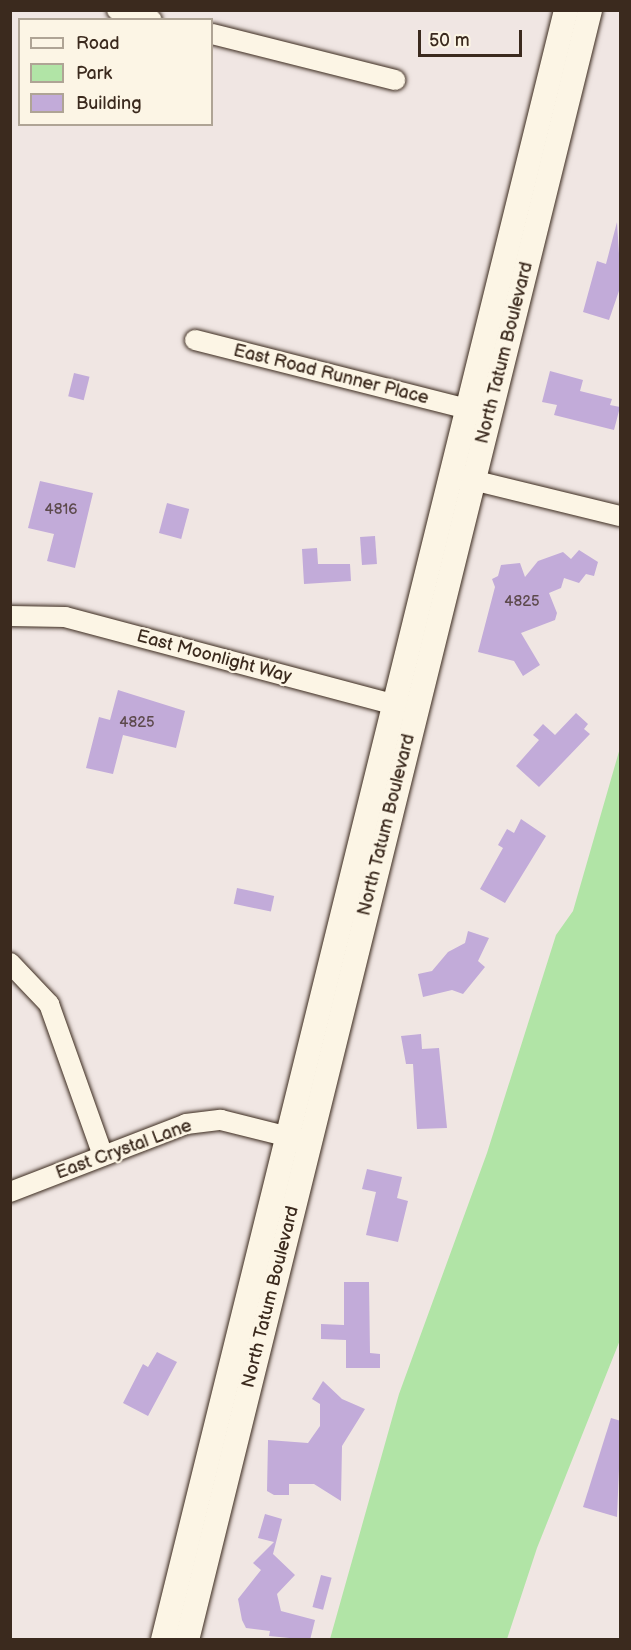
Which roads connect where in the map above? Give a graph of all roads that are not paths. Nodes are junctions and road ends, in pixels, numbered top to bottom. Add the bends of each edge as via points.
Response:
1 (117, 10) edge
2 (566, 10) edge
3 (590, 10) edge
4 (145, 18) edge
5 (213, 34) edge
6 (395, 80) dead end
7 (195, 340) dead end
8 (479, 411) junction
9 (462, 478) junction
10 (621, 516) edge
11 (10, 616) edge
12 (405, 708) junction
13 (10, 963) edge
14 (298, 1139) junction
15 (103, 1156) junction
16 (10, 1192) edge
17 (164, 1640) edge
18 (187, 1640) edge

1 - 4 street
2 - 8 main road, North Tatum Boulevard
3 - 8 main road, North Tatum Boulevard
5 - 6 street
7 - 8 street, East Road Runner Place
8 - 9 main road, North Tatum Boulevard
9 - 10 street
9 - 12 main road, North Tatum Boulevard
11 - 12 street, East Moonlight Way via 65,617
12 - 14 main road, North Tatum Boulevard
13 - 15 street via 49,1004
14 - 15 street, East Crystal Lane via 221,1120 203,1121
14 - 17 main road, North Tatum Boulevard
14 - 18 main road, North Tatum Boulevard
15 - 16 street, East Crystal Lane

